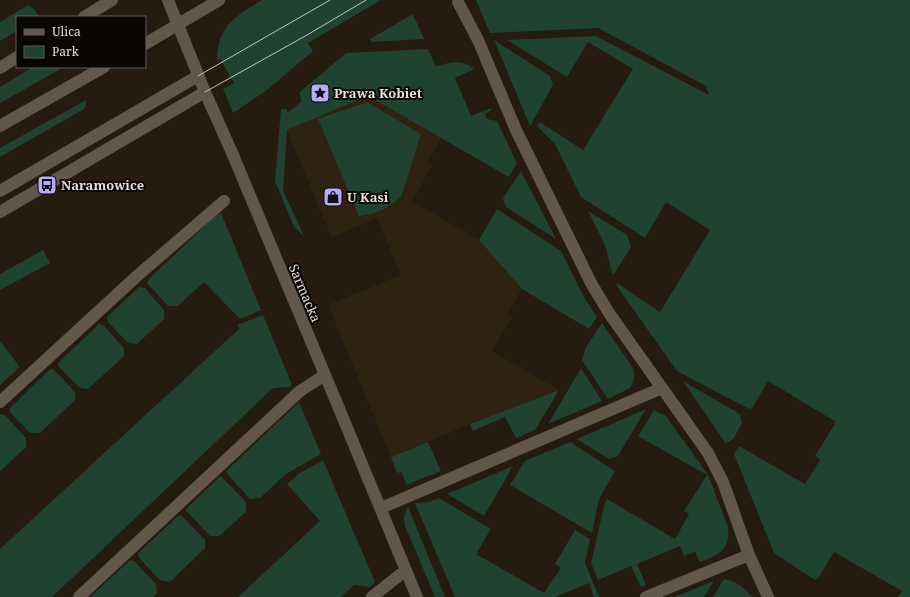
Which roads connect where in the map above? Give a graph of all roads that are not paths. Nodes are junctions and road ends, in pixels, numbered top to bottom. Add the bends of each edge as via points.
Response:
1 (112, 0) edge
2 (168, 0) edge
3 (219, 0) edge
4 (458, 2) dead end
5 (86, 16) edge
6 (178, 25) junction
7 (146, 43) edge
8 (16, 58) edge
9 (0, 68) edge
10 (102, 68) edge
11 (198, 76) junction
12 (205, 92) junction
13 (0, 126) edge
14 (0, 191) edge
15 (224, 201) dead end
16 (0, 212) edge
17 (325, 375) junction
18 (662, 388) junction
19 (0, 402) edge
20 (381, 508) junction
21 (749, 555) junction
22 (406, 570) junction
23 (377, 593) edge
24 (79, 597) edge
25 (417, 597) edge
26 (646, 597) edge
27 (768, 597) edge

1 - 5 street
2 - 6 street, Sarmacka
3 - 6 street
4 - 18 street via 478,40 516,130 591,283
6 - 7 street
6 - 11 street, Sarmacka
8 - 9 street
10 - 13 street
11 - 12 street, Sarmacka
11 - 14 street
12 - 16 street
12 - 17 street, Sarmacka
15 - 19 street via 137,276
17 - 20 street, Sarmacka
17 - 24 street via 300,391
18 - 20 street
18 - 21 street via 708,452 723,482
20 - 22 street, Sarmacka
21 - 26 street
21 - 27 street
22 - 23 street
22 - 25 street, Sarmacka

